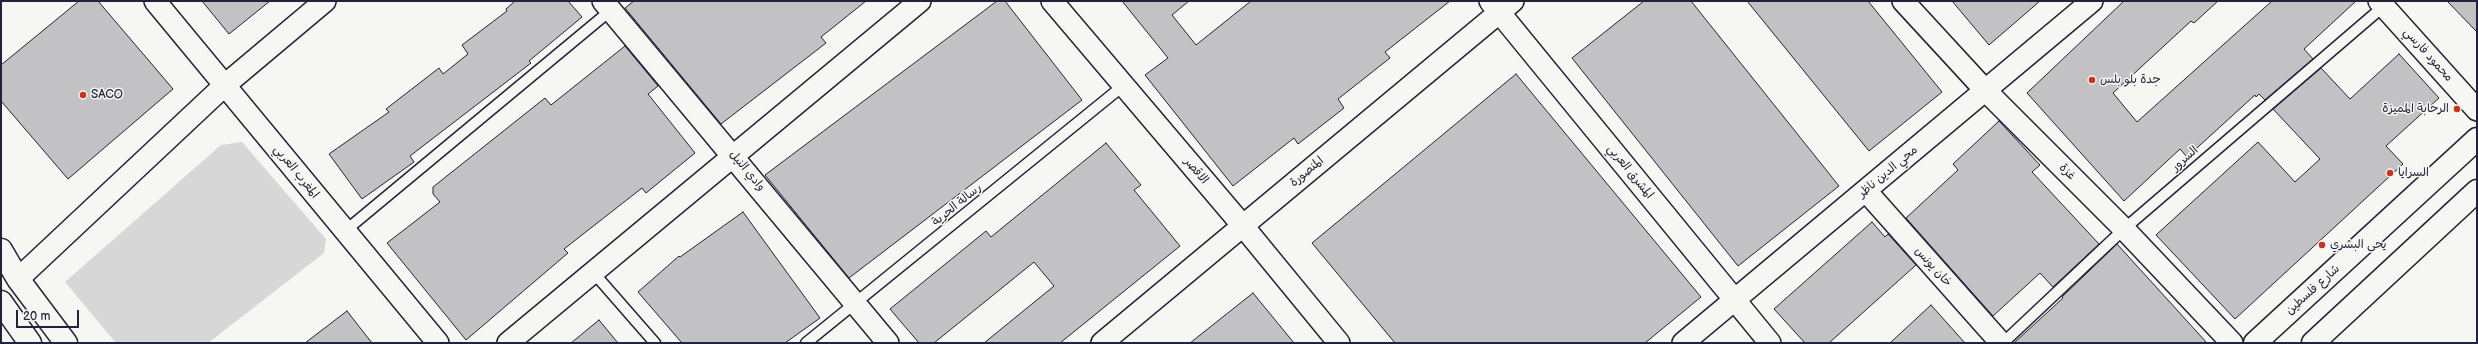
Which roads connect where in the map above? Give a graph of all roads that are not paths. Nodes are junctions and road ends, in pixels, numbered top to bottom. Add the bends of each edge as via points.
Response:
1 (156, 1) edge
2 (325, 1) edge
3 (920, 1) edge
4 (1052, 1) edge
5 (1903, 1) edge
6 (2092, 1) edge
7 (2384, 3) edge
8 (1501, 5) edge
9 (607, 6) edge
10 (225, 85) junction
11 (1124, 85) junction
12 (1985, 90) junction
13 (2477, 110) edge
14 (2477, 140) edge
15 (734, 155) junction
16 (1866, 191) junction
17 (2477, 191) edge
18 (1243, 226) junction
19 (2124, 229) junction
20 (345, 232) junction
21 (1, 250) edge
22 (593, 272) junction
23 (18, 279) junction
24 (1735, 300) junction
25 (1, 302) edge
26 (856, 304) junction
27 (30, 343) edge
28 (66, 343) edge
29 (438, 343) edge
30 (508, 343) edge
31 (655, 343) edge
32 (806, 343) edge
33 (888, 343) edge
34 (1102, 343) edge
35 (1339, 343) edge
36 (1683, 343) edge
37 (1770, 343) edge
38 (2002, 343) edge
39 (2232, 343) edge
40 (2255, 343) edge
41 (2313, 343) edge

1 - 10 street, المغرب العربي
2 - 10 street
3 - 15 street
4 - 11 street, الاقصر
5 - 12 street, غزة
6 - 12 street, محي الدين ناظر
7 - 13 street, محمود فارسي
7 - 19 lane, السرور
8 - 18 street, المنصورة
8 - 24 street, المشرق العربي
9 - 15 street, وادي النيل
9 - 20 lane
10 - 20 street, المغرب العربي
10 - 23 street
11 - 18 street, الاقصر
11 - 26 lane, رسالة الحرية
12 - 16 street, محي الدين ناظر
12 - 19 street, غزة
14 - 40 main road, شارع فلسطين
15 - 22 street
15 - 26 street, وادي النيل
16 - 24 street, محي الدين ناظر
16 - 38 street, خان يونس
17 - 41 main road
18 - 34 street, المنصورة
18 - 35 street, الاقصر
19 - 38 lane, السرور
19 - 39 street, غزة
20 - 29 street, المغرب العربي
21 - 23 main road
22 - 30 street
22 - 31 lane
23 - 28 main road
24 - 36 street, محي الدين ناظر
24 - 37 street, المشرق العربي
25 - 27 main road
26 - 32 lane, رسالة الحرية
26 - 33 street, وادي النيل

